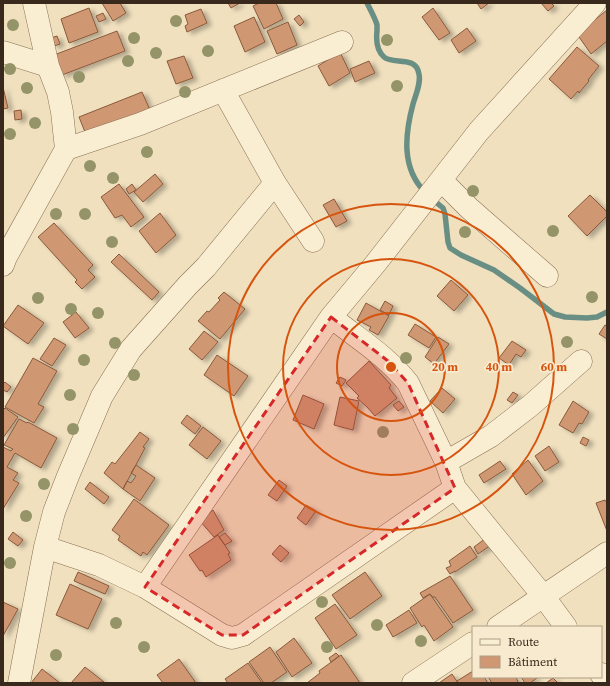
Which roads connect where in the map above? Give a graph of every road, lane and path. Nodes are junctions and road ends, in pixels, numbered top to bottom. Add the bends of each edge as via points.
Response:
1 (34, 3) edge
2 (595, 3) edge
3 (342, 42) dead end
4 (3, 52) edge
5 (48, 66) junction
6 (223, 90) junction
7 (66, 148) junction
8 (441, 180) junction
9 (275, 183) junction
10 (313, 241) dead end
11 (3, 265) edge
12 (547, 276) dead end
13 (331, 317) junction
14 (581, 361) dead end
15 (446, 462) junction
16 (455, 488) junction
17 (45, 547) junction
18 (607, 553) edge
19 (145, 587) junction
20 (544, 597) junction
21 (500, 626) edge
22 (565, 626) edge
23 (472, 644) edge
24 (19, 683) edge
25 (413, 683) edge

1 - 5 street
2 - 8 street via 479,131
3 - 6 street
4 - 5 street
5 - 7 street via 58,92
6 - 7 street via 140,124
6 - 9 street
7 - 11 street
8 - 12 street
8 - 13 street
9 - 10 street
9 - 17 street via 206,267 131,349 116,372 102,396 68,476 54,512
13 - 15 street via 400,372 408,383
13 - 19 street
14 - 15 street via 491,436
15 - 16 street
16 - 19 street via 243,635 232,638 222,635
16 - 20 street
17 - 19 street via 99,566
17 - 24 street
18 - 20 street
20 - 21 street
20 - 22 street
23 - 25 street

